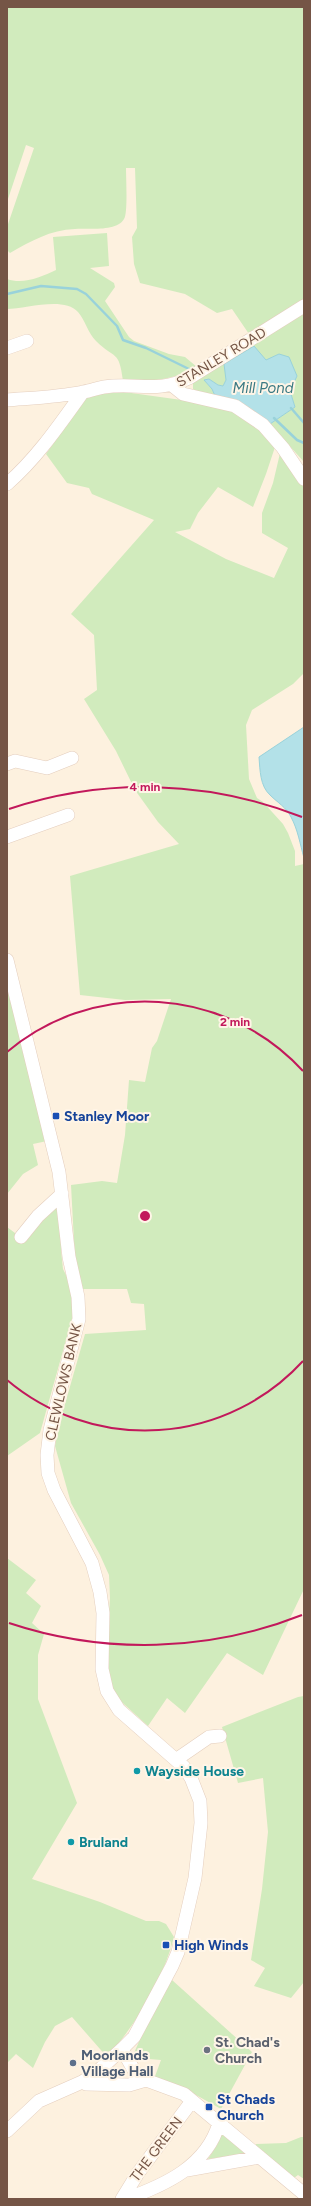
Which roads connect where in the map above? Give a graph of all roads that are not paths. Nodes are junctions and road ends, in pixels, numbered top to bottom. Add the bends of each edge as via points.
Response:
1 (304, 306) edge
2 (27, 341) dead end
3 (7, 348) edge
4 (173, 386) junction
5 (83, 392) junction
6 (7, 400) edge
7 (304, 479) edge
8 (7, 484) edge
9 (72, 758) dead end
10 (7, 764) edge
11 (68, 815) dead end
12 (7, 837) edge
13 (7, 960) edge
14 (62, 1194) junction
15 (21, 1237) dead end
16 (220, 1736) dead end
17 (177, 1759) junction
18 (122, 2049) junction
19 (146, 2080) junction
20 (82, 2082) junction
21 (192, 2101) junction
22 (219, 2123) junction
23 (7, 2131) edge
24 (260, 2157) junction
25 (186, 2170) junction
26 (304, 2194) edge
27 (122, 2199) edge
28 (126, 2199) edge

1 - 4 street, STANLEY ROAD
2 - 3 street
4 - 5 street, STANLEY ROAD via 105,387
4 - 7 street via 183,394 235,406 264,425
5 - 6 street, STANLEY ROAD
5 - 8 street via 46,442
9 - 10 street via 47,768 15,761
11 - 12 street
13 - 14 street, CLEWLOWS BANK via 48,1122
14 - 15 street via 38,1216
14 - 17 street, CLEWLOWS BANK via 79,1319 50,1430 48,1473 54,1490 92,1563 100,1592 103,1613 102,1669 107,1691 119,1710
16 - 17 street via 209,1737
17 - 18 street, CLEWLOWS BANK via 191,1778 200,1801 201,1823 195,1878 178,1952 134,2037
18 - 19 street via 135,2072
18 - 20 street, CLEWLOWS BANK
19 - 20 street via 129,2085
19 - 21 street via 172,2089
20 - 23 street, CLEWLOWS BANK via 39,2101
21 - 22 street
21 - 27 street, THE GREEN via 138,2173
22 - 24 street
22 - 25 street, THE GREEN via 213,2142
24 - 25 street, THE GREEN
24 - 26 street
25 - 28 street, THE GREEN via 163,2185

